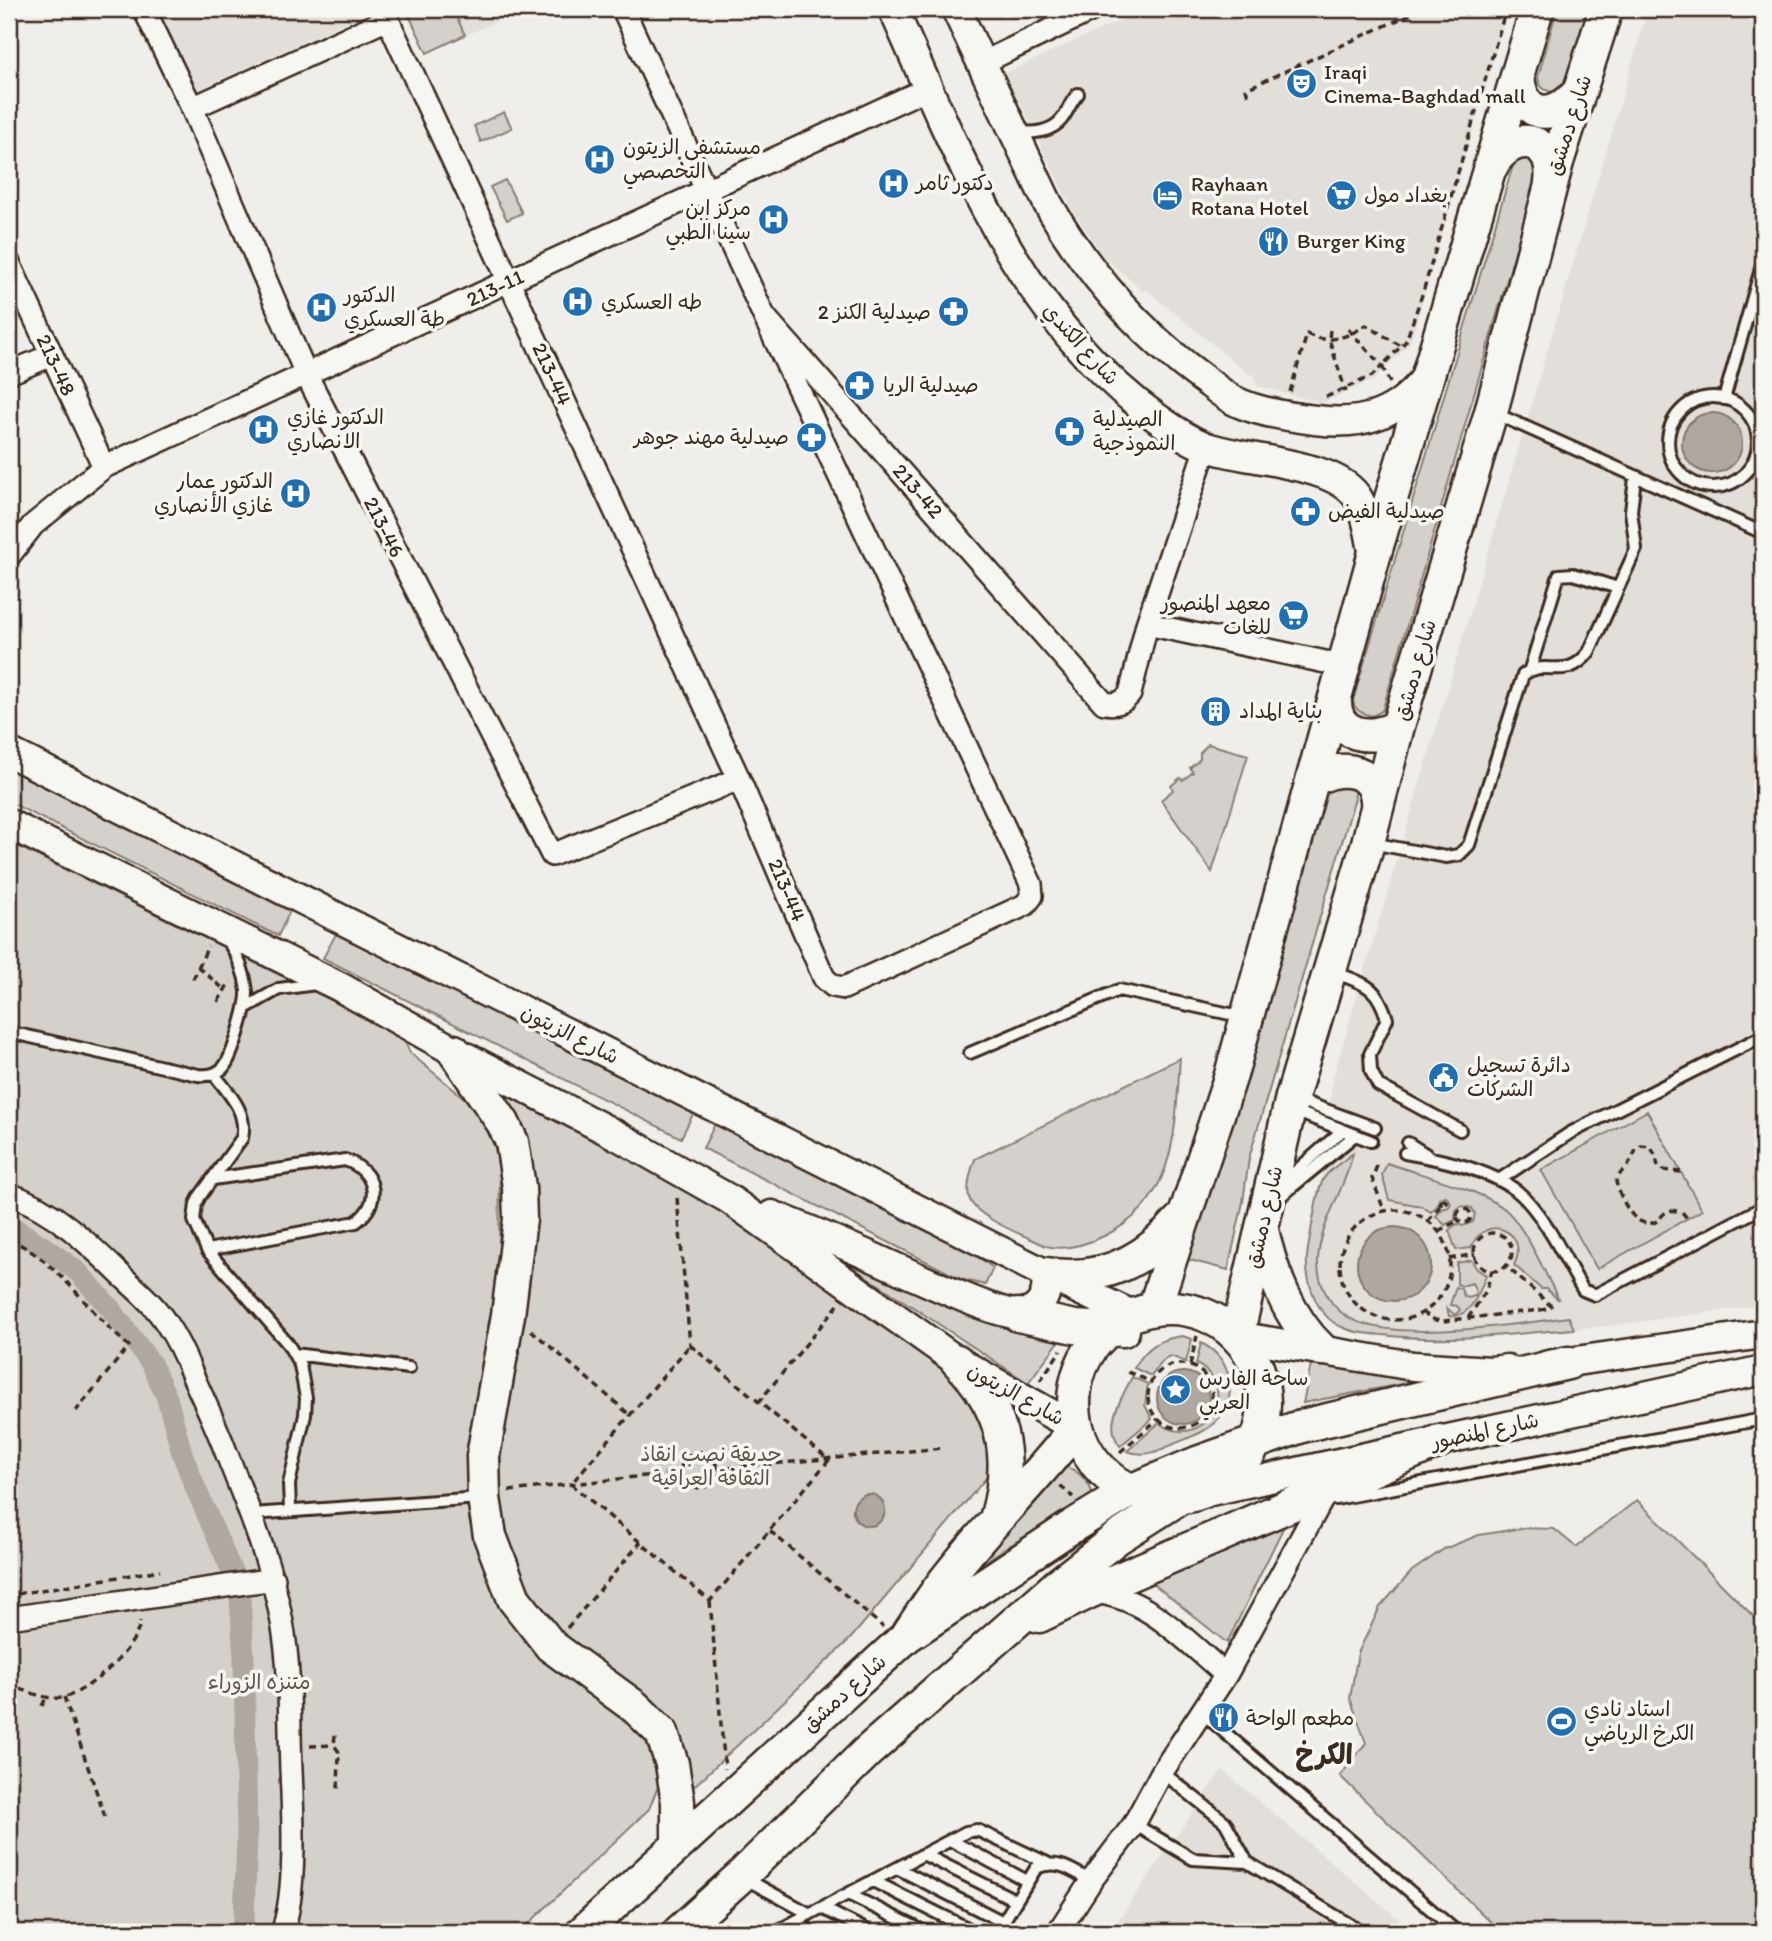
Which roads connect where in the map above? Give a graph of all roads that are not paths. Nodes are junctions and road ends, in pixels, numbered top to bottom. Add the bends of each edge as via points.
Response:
1 (144, 9) edge
2 (623, 9) edge
3 (893, 9) edge
4 (956, 9) edge
5 (1094, 9) edge
6 (1537, 9) edge
7 (1606, 9) edge
8 (386, 14) edge
9 (982, 62) junction
10 (1518, 72) junction
11 (928, 88) junction
12 (1579, 92) junction
13 (1078, 93) dead end
14 (191, 108) junction
15 (1010, 124) junction
16 (1488, 172) junction
17 (1551, 182) junction
18 (707, 190) junction
19 (1763, 262) edge
20 (9, 263) edge
21 (509, 281) junction
22 (764, 316) junction
23 (52, 355) junction
24 (9, 373) edge
25 (306, 374) junction
26 (1427, 376) junction
27 (1724, 399) junction
28 (1491, 412) junction
29 (1759, 422) edge
30 (1206, 447) junction
31 (104, 467) junction
32 (1635, 478) junction
33 (1763, 533) edge
34 (9, 556) edge
35 (1374, 556) junction
36 (1618, 587) junction
37 (1147, 624) junction
38 (1344, 666) junction
39 (1530, 669) junction
40 (1335, 699) junction
41 (1398, 726) junction
42 (9, 752) edge
43 (739, 779) junction
44 (1312, 782) junction
45 (1377, 800) junction
46 (9, 824) edge
47 (1368, 843) junction
48 (217, 929) junction
49 (1330, 970) junction
50 (340, 987) junction
51 (247, 1007) junction
52 (1247, 1018) junction
53 (9, 1032) edge
54 (1763, 1036) edge
55 (454, 1051) junction
56 (970, 1053) dead end
57 (214, 1074) junction
58 (1290, 1103) junction
59 (1375, 1128) dead end
60 (1343, 1130) junction
61 (1460, 1130) dead end
62 (1355, 1135) junction
63 (1371, 1141) dead end
64 (1407, 1148) dead end
65 (213, 1179) junction
66 (1499, 1180) junction
67 (9, 1194) edge
68 (729, 1199) junction
69 (1763, 1207) edge
70 (1265, 1210) junction
71 (1182, 1218) junction
72 (207, 1250) junction
73 (1046, 1274) junction
74 (1246, 1292) junction
75 (1018, 1315) junction
76 (1131, 1318) junction
77 (1200, 1325) junction
78 (1763, 1334) edge
79 (1237, 1336) junction
80 (1321, 1349) junction
81 (294, 1354) junction
82 (957, 1361) junction
83 (1568, 1363) junction
84 (409, 1368) dead end
85 (1763, 1370) edge
86 (1763, 1419) edge
87 (1076, 1427) junction
88 (1439, 1441) junction
89 (1257, 1442) junction
90 (1130, 1491) junction
91 (1325, 1494) junction
92 (1192, 1495) junction
93 (484, 1498) junction
94 (290, 1510) junction
95 (252, 1514) junction
96 (995, 1522) junction
97 (274, 1579) junction
98 (1089, 1592) junction
99 (9, 1618) edge
100 (1006, 1632) junction
101 (904, 1639) junction
102 (1226, 1675) junction
103 (1201, 1712) junction
104 (1162, 1772) junction
105 (1134, 1824) junction
106 (950, 1840) junction
107 (678, 1843) junction
108 (923, 1854) junction
109 (1247, 1862) junction
110 (1047, 1863) junction
111 (897, 1868) junction
112 (741, 1876) junction
113 (873, 1881) junction
114 (1027, 1881) junction
115 (1091, 1881) junction
116 (848, 1894) junction
117 (1015, 1900) junction
118 (822, 1908) junction
119 (810, 1914) junction
120 (1003, 1922) junction
121 (794, 1923) junction
122 (282, 1932) edge
123 (583, 1932) edge
124 (679, 1932) edge
125 (775, 1932) edge
126 (814, 1932) edge
127 (870, 1932) edge
128 (925, 1932) edge
129 (975, 1932) edge
130 (997, 1932) edge
131 (1058, 1932) edge
132 (1362, 1932) edge
133 (1457, 1932) edge

1 - 14 street, 213-46
2 - 18 street, 213-42
3 - 11 main road, شارع الكندي
4 - 9 main road
5 - 9 street
6 - 10 main road
7 - 12 main road, شارع دمشق
8 - 14 street
8 - 21 street, 213-44
9 - 15 main road
10 - 12 main road via 1522,96 1541,111 1562,108
10 - 16 main road
11 - 18 street, 213-11
11 - 30 main road, شارع الكندي via 1000,237 1035,292 1118,386 1157,419
12 - 17 main road, شارع دمشق
13 - 15 lane via 1061,121 1050,128 1030,134
14 - 25 street, 213-46
15 - 26 main road via 1048,204 1089,268 1135,321 1234,401 1285,417 1328,422 1371,419 1395,409
16 - 17 main road via 1506,147 1527,142 1546,154
16 - 26 main road
17 - 28 main road, شارع دمشق
18 - 21 street, 213-11
18 - 22 street, 213-42
19 - 27 lane
20 - 23 street, 213-48
21 - 25 street, 213-11
21 - 43 street, 213-44
22 - 37 street, 213-42 via 1104,703 1125,701 1130,694
22 - 43 street, 213-44 via 1031,884 1032,896 1025,905 856,983 833,986 824,978
23 - 24 street
23 - 31 street, 213-48
25 - 31 street, 213-11
25 - 43 street, 213-46 via 552,855
26 - 35 main road
27 - 29 lane
27 - 29 lane via 1703,398 1688,404 1669,429 1671,460 1692,482 1707,487 1738,480 1754,461
28 - 32 lane
28 - 41 main road, شارع دمشق
30 - 35 main road, شارع الكندي via 1326,474 1345,484 1358,498
30 - 37 street, 213-42
31 - 34 street, 213-11 via 33,525
32 - 33 lane
32 - 36 lane via 1631,511 1636,549
35 - 38 main road
36 - 39 lane via 1579,664 1565,669
36 - 39 lane via 1573,574 1559,575
37 - 38 street
38 - 40 main road
39 - 47 lane via 1523,675 1469,845 1459,855 1446,857
40 - 41 main road via 1334,711 1348,729 1373,736
40 - 44 main road
41 - 45 main road, شارع دمشق
42 - 73 main road, شارع الزيتون
44 - 45 main road via 1332,770 1346,770 1369,781
44 - 52 main road
45 - 47 main road, شارع دمشق
46 - 48 main road, شارع الزيتون
47 - 49 main road, شارع دمشق
48 - 50 main road, شارع الزيتون
48 - 51 lane via 241,965
49 - 58 main road, شارع دمشق
49 - 61 lane via 1361,982 1380,998 1387,1020 1370,1054 1378,1086
50 - 51 lane via 291,986
50 - 55 main road, شارع الزيتون
51 - 57 lane via 226,1065
52 - 56 lane via 1119,990
52 - 71 main road
53 - 57 lane via 198,1075
54 - 66 lane via 1570,1133
55 - 68 main road, شارع الزيتون
55 - 93 main road via 512,1142 520,1219 509,1315 483,1456
57 - 65 lane via 241,1112 244,1128
58 - 59 lane
58 - 60 lane
58 - 70 main road, شارع دمشق
60 - 62 lane
60 - 70 lane
62 - 63 lane
62 - 70 lane
64 - 66 lane
65 - 72 lane via 194,1212 196,1229
65 - 72 lane via 345,1160 369,1178 373,1198 356,1222
66 - 69 lane via 1535,1210 1583,1290 1595,1295
67 - 95 street via 65,1223 165,1320 212,1414
68 - 75 main road
68 - 82 main road, شارع الزيتون
70 - 74 main road, شارع دمشق
70 - 80 main road via 1271,1264 1286,1300
71 - 73 main road via 1147,1253 1125,1265 1075,1278
71 - 76 main road
72 - 81 lane
73 - 75 main road via 1047,1290 1040,1305
73 - 76 main road, شارع الزيتون
74 - 77 main road
74 - 79 main road, شارع دمشق
75 - 76 main road via 1052,1323
76 - 77 main road via 1139,1329
76 - 77 main road via 1179,1308
76 - 87 main road via 1089,1350 1077,1374
77 - 79 main road via 1221,1323
78 - 83 main road
79 - 80 main road
79 - 89 main road via 1256,1362 1264,1388
80 - 83 main road via 1413,1366 1491,1371
81 - 84 lane
81 - 94 lane via 306,1398 289,1484
82 - 87 main road, شارع الزيتون
82 - 96 main road via 986,1394 1002,1435 1005,1479
83 - 89 main road via 1353,1413
85 - 88 main road, شارع المنصور
86 - 91 lane
87 - 90 main road via 1097,1468
87 - 96 main road, شارع دمشق
88 - 91 main road
88 - 92 main road, شارع المنصور
89 - 90 main road
89 - 92 main road via 1227,1480
90 - 92 main road via 1153,1498
90 - 101 main road
91 - 98 main road
91 - 102 street
92 - 100 main road via 1117,1538
93 - 94 lane
93 - 107 main road via 490,1536 514,1599 551,1646 635,1707 662,1733 678,1802
94 - 95 lane
95 - 97 street
96 - 101 main road, شارع دمشق via 940,1587
97 - 99 street
97 - 122 street via 288,1661 293,1791 289,1902
98 - 100 main road
98 - 102 street via 1119,1597 1150,1611
100 - 112 main road via 867,1752
101 - 107 main road, شارع دمشق
102 - 103 street
103 - 104 street
103 - 133 lane
104 - 105 street
104 - 109 lane via 1225,1822
105 - 109 lane via 1192,1859
105 - 115 street
106 - 108 lane
106 - 110 lane via 977,1830
106 - 114 lane
107 - 123 main road, شارع دمشق
108 - 111 lane
108 - 117 lane
109 - 132 lane
110 - 114 lane via 1034,1869
110 - 115 lane via 1062,1864
111 - 113 lane
111 - 120 lane
112 - 119 lane
112 - 124 main road
113 - 116 lane
113 - 129 lane
114 - 117 lane
115 - 131 street
116 - 118 lane
116 - 128 lane
117 - 120 lane
118 - 119 lane
118 - 127 lane
119 - 121 lane
120 - 130 lane
121 - 125 lane
121 - 126 lane

